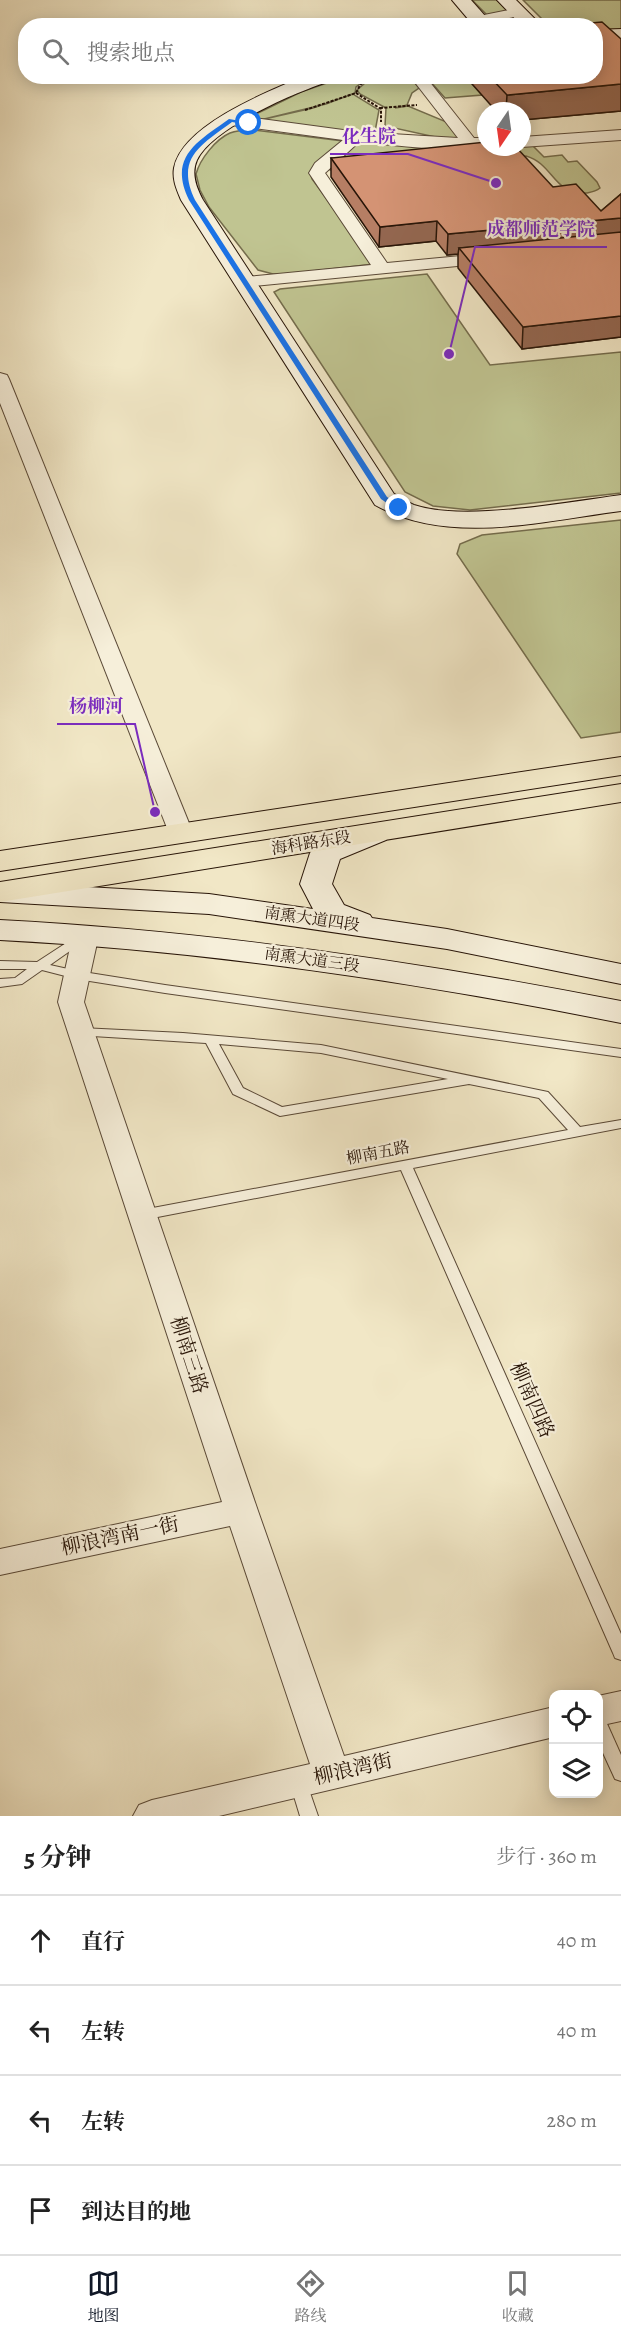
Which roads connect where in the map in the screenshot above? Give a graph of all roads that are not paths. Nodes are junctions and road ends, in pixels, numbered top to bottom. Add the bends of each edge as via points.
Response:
1 (461, 0) edge
2 (513, 6) edge
3 (477, 18) edge
4 (491, 18) edge
5 (525, 18) edge
6 (603, 35) edge
7 (621, 35) edge
8 (306, 84) edge
9 (423, 84) edge
10 (231, 120) junction
11 (621, 135) edge
12 (354, 138) junction
13 (531, 141) edge
14 (477, 142) edge
15 (477, 143) edge
16 (510, 256) edge
17 (383, 268) junction
18 (245, 282) junction
19 (0, 379) edge
20 (621, 503) edge
21 (621, 766) edge
22 (621, 793) edge
23 (181, 833) junction
24 (375, 833) junction
25 (0, 861) edge
26 (0, 892) edge
27 (373, 928) junction
28 (0, 930) edge
29 (86, 934) junction
30 (0, 966) edge
31 (39, 966) junction
32 (621, 974) edge
33 (77, 975) junction
34 (0, 983) edge
35 (621, 1012) edge
36 (81, 1032) junction
37 (210, 1039) junction
38 (621, 1053) edge
39 (471, 1080) junction
40 (621, 1124) edge
41 (578, 1132) junction
42 (405, 1165) junction
43 (142, 1215) junction
44 (240, 1511) junction
45 (0, 1562) edge
46 (621, 1653) edge
47 (621, 1706) edge
48 (603, 1710) edge
49 (549, 1723) edge
50 (603, 1733) edge
51 (621, 1774) edge
52 (315, 1778) junction
53 (152, 1816) edge
54 (309, 1816) edge

1 - 3 street
2 - 4 street
2 - 5 street
6 - 7 street
8 - 10 street
9 - 14 street
10 - 12 street
10 - 18 street via 189,154 183,179 192,200
11 - 13 street
12 - 15 street
12 - 17 street via 317,173
16 - 17 street
17 - 18 street
18 - 20 street via 390,504 418,514 457,519
19 - 23 street
21 - 23 main road, 海科路东段
22 - 24 main road, 海科路东段
23 - 25 main road, 海科路东段
24 - 26 main road, 海科路东段
24 - 27 street via 326,853 316,884 331,912
26 - 27 street, 南熏大道四段 via 209,904
27 - 32 street, 南熏大道四段
28 - 29 street, 南熏大道三段
29 - 31 lane
29 - 33 street, 柳南三路
29 - 35 street, 南熏大道三段 via 402,972
30 - 31 lane
31 - 33 lane
31 - 34 lane via 18,981
33 - 36 street, 柳南三路 via 71,1002
33 - 38 lane
36 - 37 lane
36 - 43 street, 柳南三路
37 - 39 lane via 321,1049
37 - 39 lane via 238,1091 280,1112
39 - 41 lane via 543,1095
40 - 41 lane, 柳南五路
41 - 42 lane, 柳南五路
42 - 43 lane, 柳南五路
42 - 46 lane, 柳南四路
43 - 44 street, 柳南三路
44 - 45 street, 柳浪湾南一街
44 - 52 street, 柳南三路
47 - 48 street
49 - 52 street, 柳浪湾街
50 - 51 lane
52 - 53 street, 柳浪湾街
52 - 54 lane

